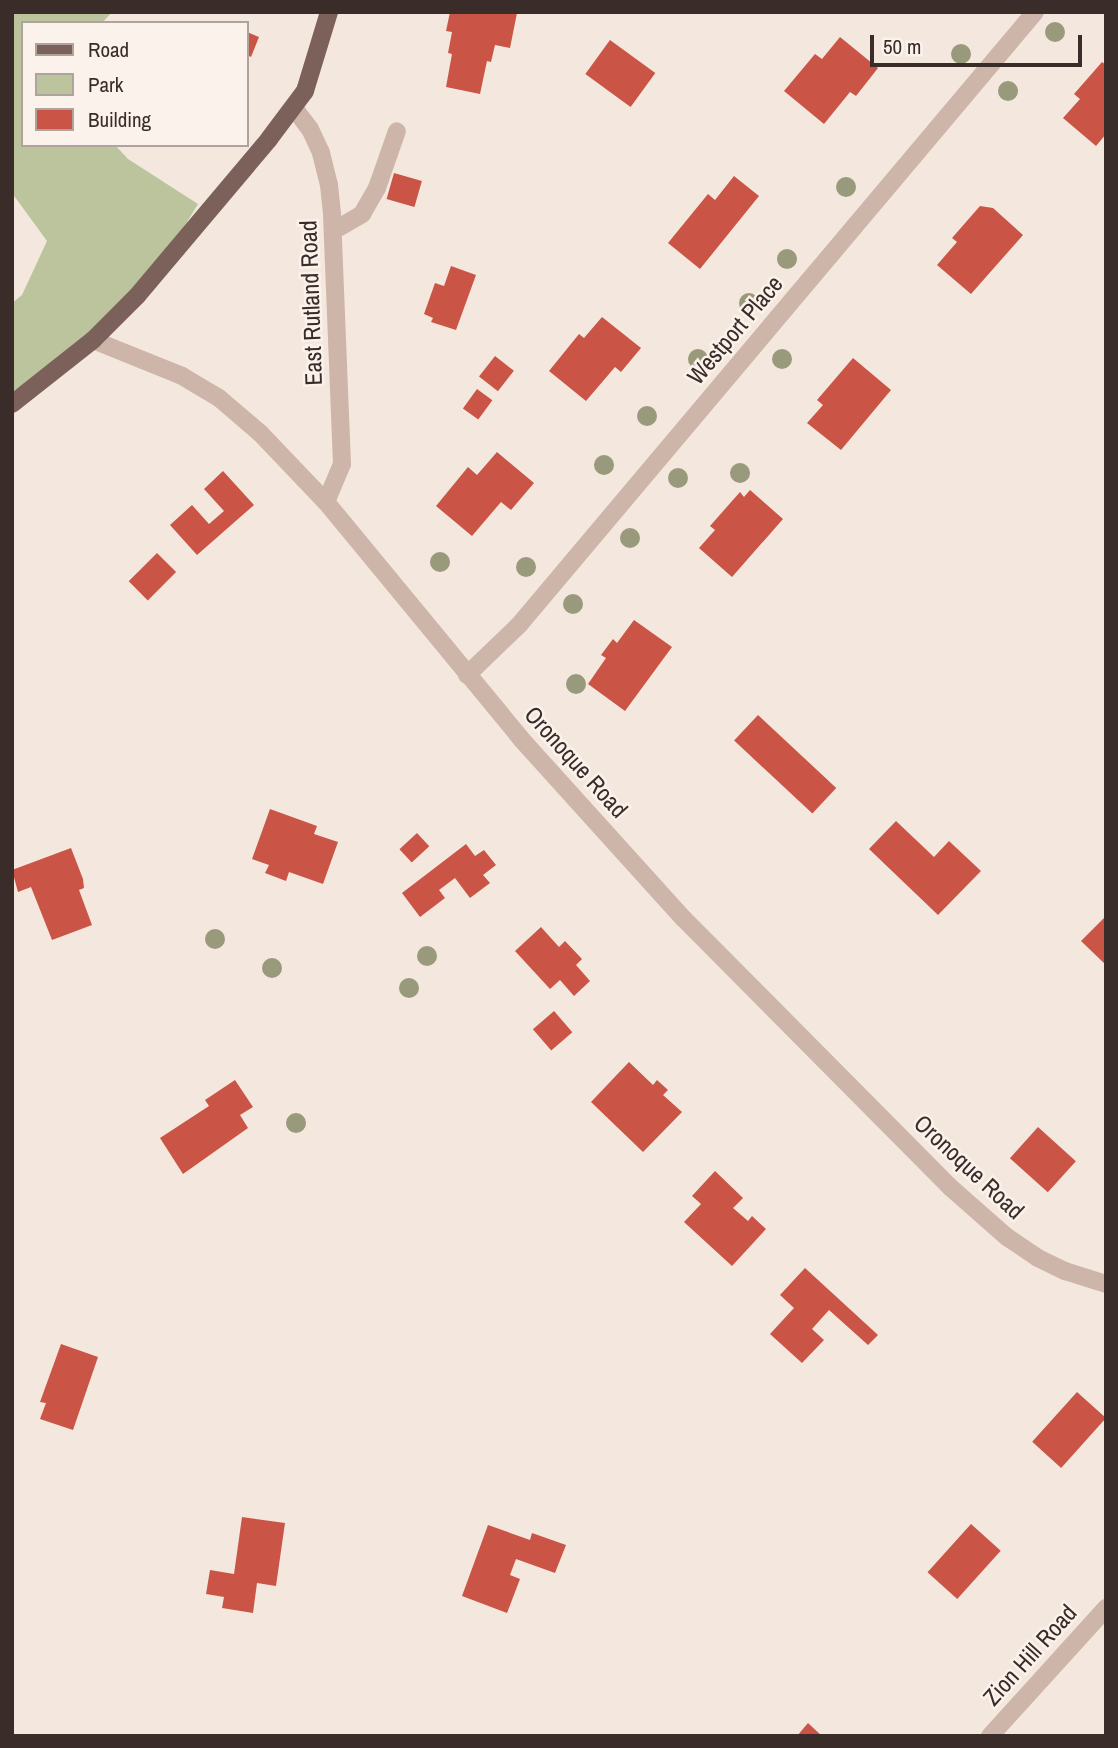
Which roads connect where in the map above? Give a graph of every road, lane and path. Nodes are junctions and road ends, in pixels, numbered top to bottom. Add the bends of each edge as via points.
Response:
1 (329, 12) edge
2 (1035, 12) edge
3 (294, 108) junction
4 (397, 131) dead end
5 (332, 231) junction
6 (93, 340) junction
7 (12, 404) edge
8 (326, 502) junction
9 (467, 675) junction
10 (1106, 1284) edge
11 (1106, 1608) edge
12 (990, 1736) edge

1 - 3 main road via 312,75
2 - 9 street, Westport Place via 519,625
3 - 5 street, East Rutland Road via 321,153
3 - 6 main road via 137,296
4 - 5 street via 377,188 362,214
5 - 8 street, East Rutland Road via 342,464
6 - 7 main road
6 - 8 street, Oronoque Road via 182,376 219,398
8 - 9 street, Oronoque Road
9 - 10 street, Oronoque Road via 684,919 950,1187 1038,1258
11 - 12 street, Zion Hill Road

